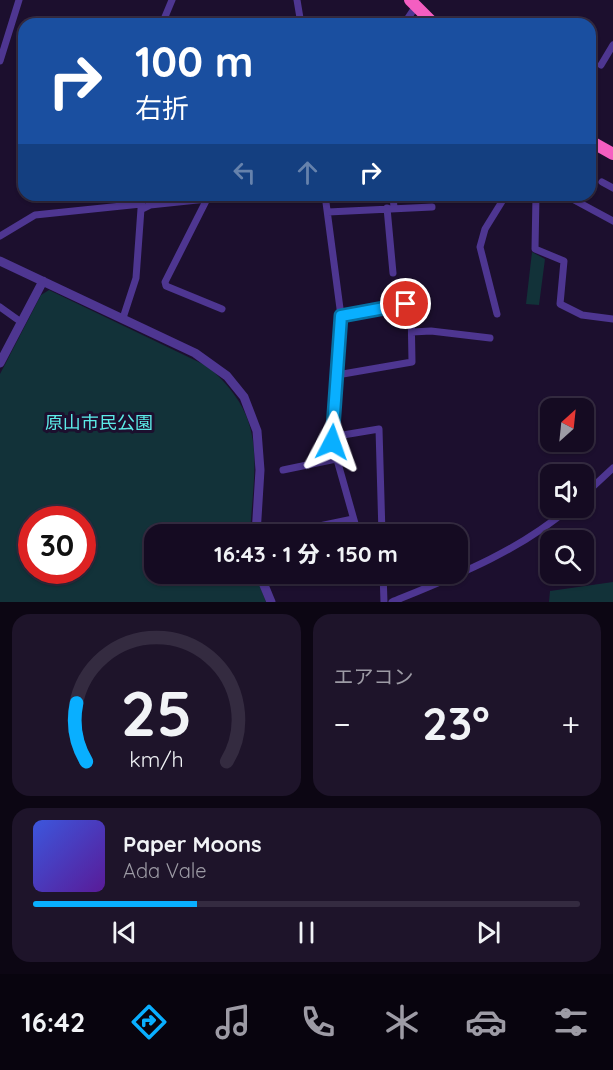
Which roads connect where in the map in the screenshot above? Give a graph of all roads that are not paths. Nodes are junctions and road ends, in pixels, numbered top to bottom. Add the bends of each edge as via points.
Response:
1 (19, 0) edge
2 (172, 0) edge
3 (297, 0) edge
4 (413, 3) edge
5 (164, 18) edge
6 (300, 18) edge
7 (407, 18) edge
8 (428, 18) edge
9 (613, 45) edge
10 (0, 61) edge
11 (601, 65) dead end
12 (596, 144) edge
13 (613, 154) edge
14 (602, 182) dead end
15 (613, 188) edge
16 (142, 201) edge
17 (191, 201) edge
18 (206, 201) edge
19 (326, 201) edge
20 (392, 201) edge
21 (502, 201) edge
22 (536, 201) edge
23 (576, 201) edge
24 (142, 206) junction
25 (432, 207) dead end
26 (390, 208) junction
27 (328, 212) junction
28 (613, 221) edge
29 (0, 236) edge
30 (0, 261) edge
31 (393, 273) dead end
32 (43, 281) junction
33 (0, 307) edge
34 (222, 309) dead end
35 (497, 314) dead end
36 (341, 316) junction
37 (123, 318) junction
38 (613, 319) edge
39 (21, 322) junction
40 (412, 332) junction
41 (490, 338) dead end
42 (0, 363) edge
43 (337, 375) junction
44 (331, 437) junction
45 (336, 459) junction
46 (613, 468) edge
47 (283, 470) dead end
48 (594, 486) edge
49 (555, 518) edge
50 (353, 519) junction
51 (256, 524) edge
52 (329, 524) edge
53 (355, 524) edge
54 (382, 524) edge
55 (264, 584) edge
56 (383, 584) edge
57 (271, 602) edge
58 (384, 602) edge
59 (392, 602) edge

1 - 10 street
2 - 5 street
3 - 6 street
4 - 7 street
4 - 8 highway
9 - 11 street
12 - 13 highway
14 - 15 street
16 - 24 street
17 - 24 street
18 - 34 street via 165,282 166,286
19 - 27 street
20 - 26 street
21 - 35 street via 480,247
22 - 38 street via 535,249 564,261 560,304 582,315
23 - 28 street
24 - 29 street via 35,215
24 - 37 street via 134,290
25 - 26 street
26 - 27 street
26 - 31 street
27 - 36 street
30 - 32 street
32 - 37 street
32 - 39 street
33 - 39 street
36 - 40 street via 406,304 411,307
36 - 43 street
37 - 51 street via 208,360 244,397 259,443
39 - 42 street
40 - 41 street
40 - 43 street via 412,362
43 - 44 street
44 - 45 street
44 - 54 street via 379,429
45 - 47 street
45 - 50 street
46 - 48 street
49 - 59 street via 480,564
50 - 52 street
50 - 53 street
55 - 57 street
56 - 58 street

